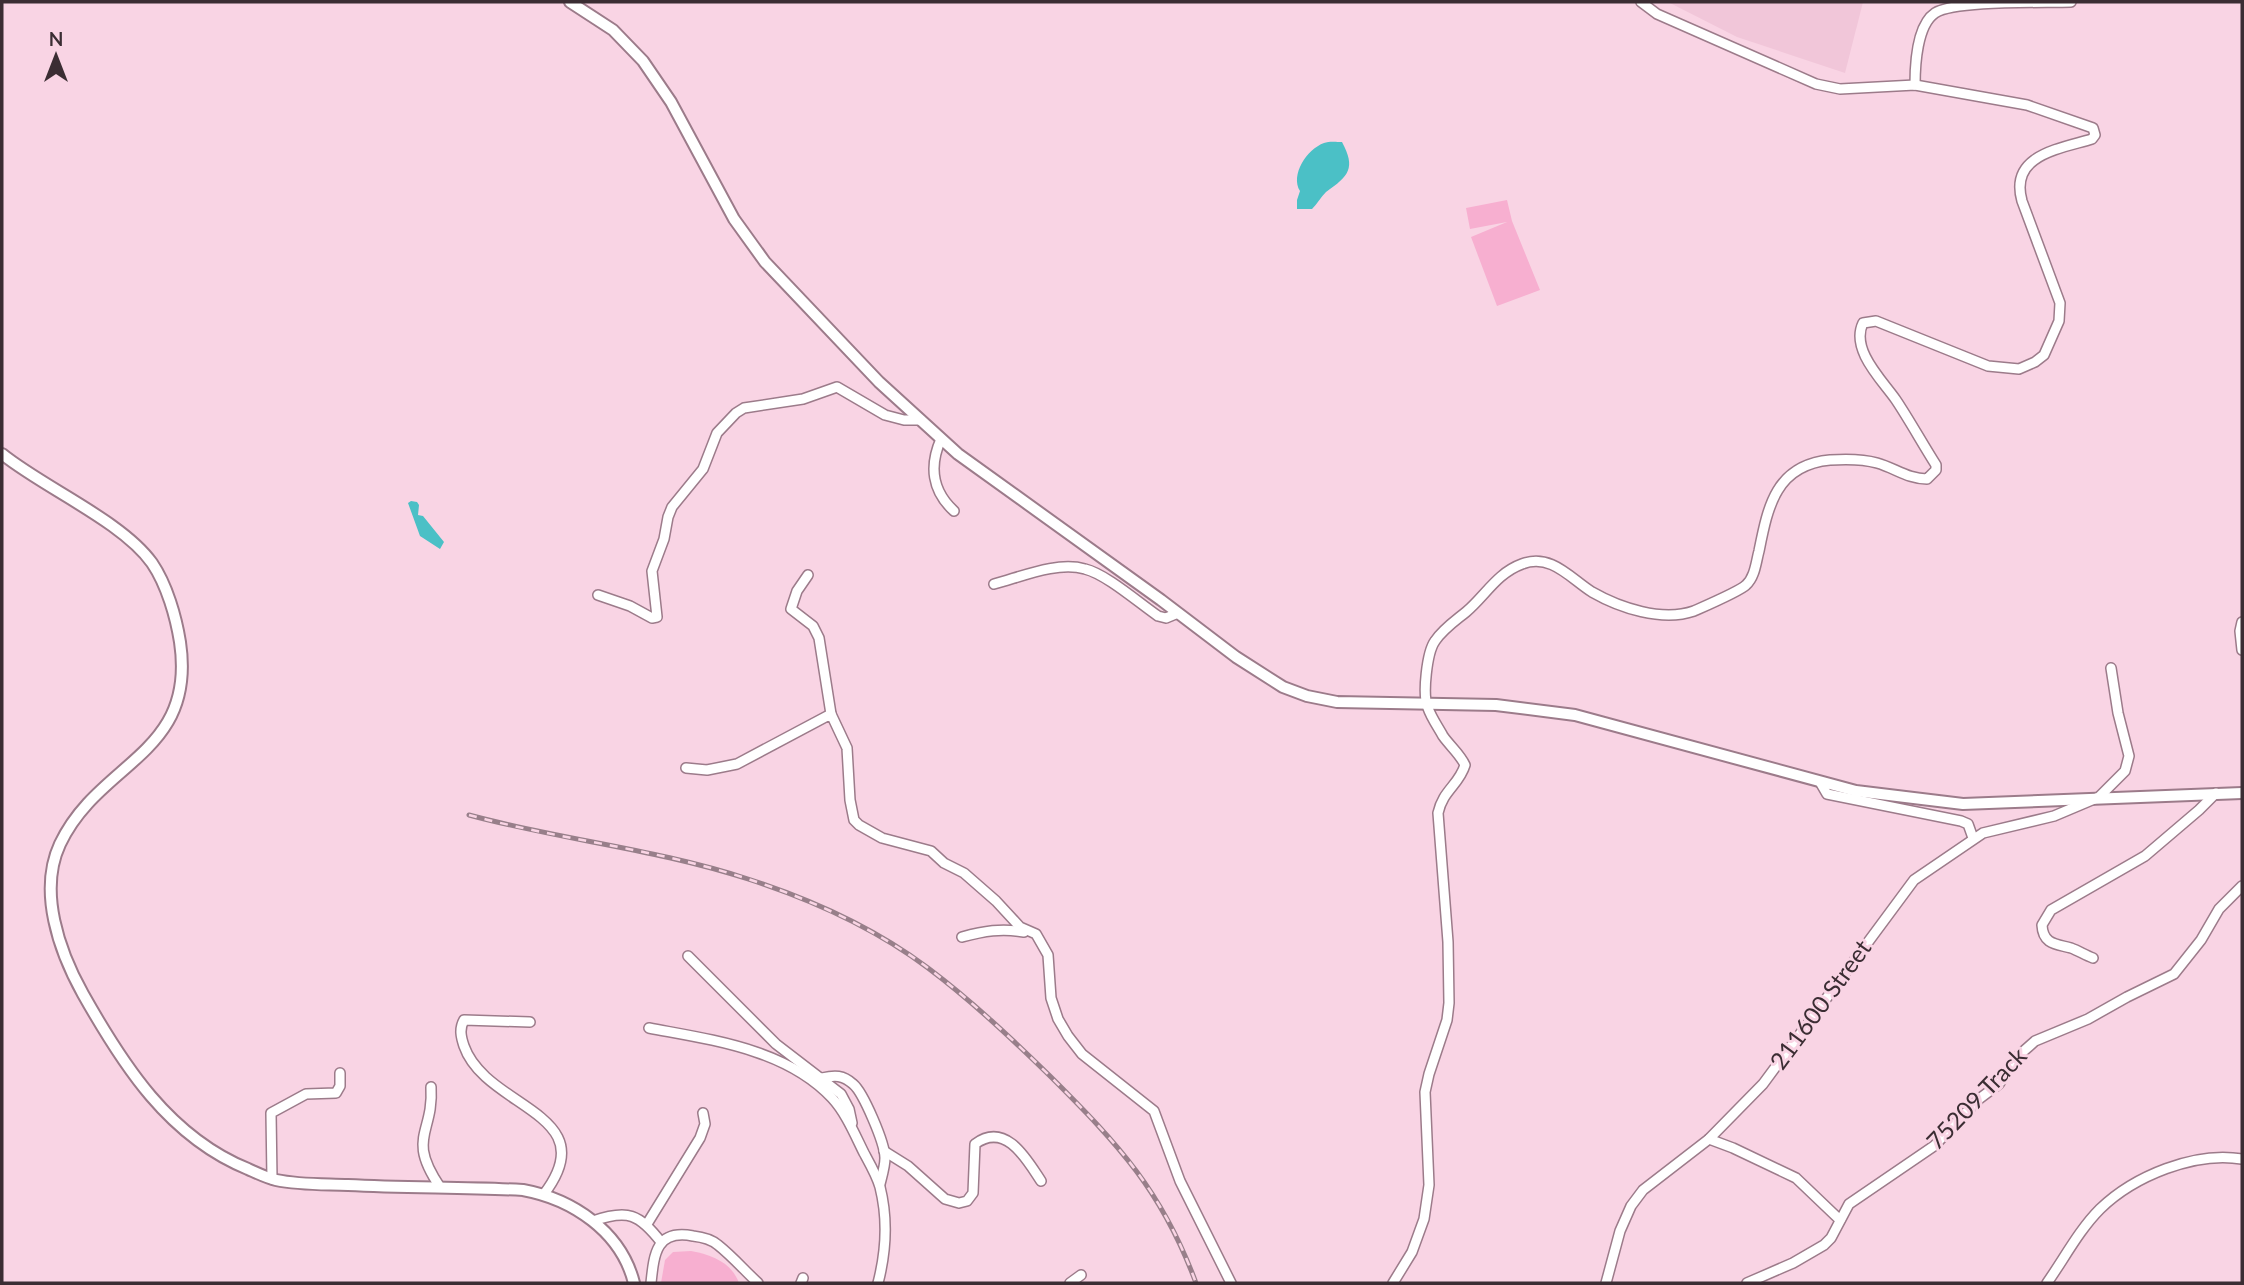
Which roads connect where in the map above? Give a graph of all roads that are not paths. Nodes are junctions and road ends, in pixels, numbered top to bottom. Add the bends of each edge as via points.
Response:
1 (570, 2) edge
2 (1641, 2) edge
3 (2071, 2) edge
4 (1915, 85) junction
5 (921, 420) junction
6 (941, 439) junction
7 (2, 454) edge
8 (954, 511) dead end
9 (808, 575) dead end
10 (994, 584) dead end
11 (598, 594) dead end
12 (1178, 613) junction
13 (2242, 622) edge
14 (2242, 650) edge
15 (2111, 668) dead end
16 (1426, 705) junction
17 (831, 714) junction
18 (686, 768) dead end
19 (1820, 782) junction
20 (2216, 793) junction
21 (2242, 793) edge
22 (2099, 797) junction
23 (1973, 838) junction
24 (2242, 886) edge
25 (1035, 934) junction
26 (962, 937) dead end
27 (688, 956) dead end
28 (2093, 958) dead end
29 (530, 1022) dead end
30 (649, 1028) dead end
31 (340, 1073) dead end
32 (822, 1078) junction
33 (431, 1087) dead end
34 (703, 1113) dead end
35 (853, 1131) junction
36 (1709, 1139) junction
37 (884, 1152) junction
38 (2242, 1159) edge
39 (272, 1179) junction
40 (1041, 1181) dead end
41 (880, 1186) junction
42 (440, 1187) junction
43 (544, 1194) junction
44 (1840, 1220) junction
45 (593, 1222) junction
46 (647, 1224) junction
47 (661, 1242) junction
48 (1081, 1275) dead end
49 (634, 1283) edge
50 (651, 1283) edge
51 (758, 1283) edge
52 (878, 1283) edge
53 (1070, 1283) edge
54 (1231, 1283) edge
55 (1393, 1283) edge
56 (1606, 1283) edge
57 (1747, 1283) edge
58 (2047, 1283) edge

1 - 5 street via 622,38 660,83 734,219 765,262
2 - 4 street via 1657,14 1816,84 1840,89
3 - 4 street via 2009,2 1936,12 1928,20 1915,57
4 - 16 street via 2027,105 2095,131 2092,139 2043,154 2020,176 2022,201 2060,303 2059,321 2044,355 2019,369 2007,370 1889,325 1863,323 1861,338 1872,370 1936,465 1933,474 1917,479 1858,460 1801,466 1769,505 1754,574 1746,585 1694,611 1633,609 1591,591 1555,565 1532,561 1520,565 1492,583 1433,643
5 - 6 street
5 - 11 street via 885,415 837,387 736,413 718,433 703,469 672,507 652,571 657,617
6 - 8 street via 933,458 938,491
6 - 12 street
7 - 39 street via 143,552 163,587 180,643 174,713 145,751 96,794 58,847 51,886 61,945 102,1028 156,1104 213,1153
9 - 17 street via 792,609 813,626 819,638
10 - 12 street via 1075,567 1105,578 1158,616
12 - 16 street via 1262,675 1307,696 1337,702
13 - 14 street
15 - 22 street via 2129,762
16 - 19 street via 1496,705 1575,715
16 - 55 street via 1465,765 1444,794 1438,813 1450,1003 1426,1092 1429,1185 1424,1219 1412,1252
17 - 18 street via 737,764
17 - 25 street via 847,748 854,820 882,838 931,851 964,873 1020,927
19 - 22 street via 1963,804
19 - 23 street via 1827,794 1961,821 1968,824
20 - 21 street
20 - 22 street
20 - 28 street via 2145,856 2051,910 2042,925 2045,939
22 - 23 street, 211600 Street via 2054,816
23 - 36 street, 211600 Street via 1914,880 1763,1084
24 - 44 street, 75209 Track via 2219,909 2174,974 2035,1041 1952,1130 1920,1157 1856,1198
25 - 26 street via 1000,929
25 - 54 street via 1048,955 1051,998 1058,1020 1082,1054 1154,1111 1180,1181
27 - 32 street via 775,1044
29 - 43 street via 464,1020 461,1037 468,1059 484,1078 557,1132 559,1169
30 - 35 street via 741,1047 781,1062 832,1098
31 - 39 street via 336,1093 300,1096 271,1113
32 - 35 street via 846,1101
32 - 37 street via 837,1075 855,1085 874,1120
33 - 42 street via 421,1142 429,1171
34 - 46 street via 700,1138
35 - 41 street
36 - 44 street via 1796,1178
36 - 56 street, 211600 Street via 1643,1190 1631,1206
37 - 40 street via 908,1166 945,1199 959,1203 973,1193 975,1144 985,1139 1017,1146
37 - 41 street
38 - 58 street via 2225,1156 2189,1161 2129,1187 2088,1222
39 - 42 street
41 - 52 street via 886,1240
42 - 43 street
43 - 45 street
44 - 57 street, 75209 Track via 1818,1251
45 - 46 street via 623,1216
45 - 49 street via 619,1251
46 - 47 street
47 - 50 street via 653,1258
47 - 51 street via 677,1235 704,1238 717,1244
48 - 53 street

